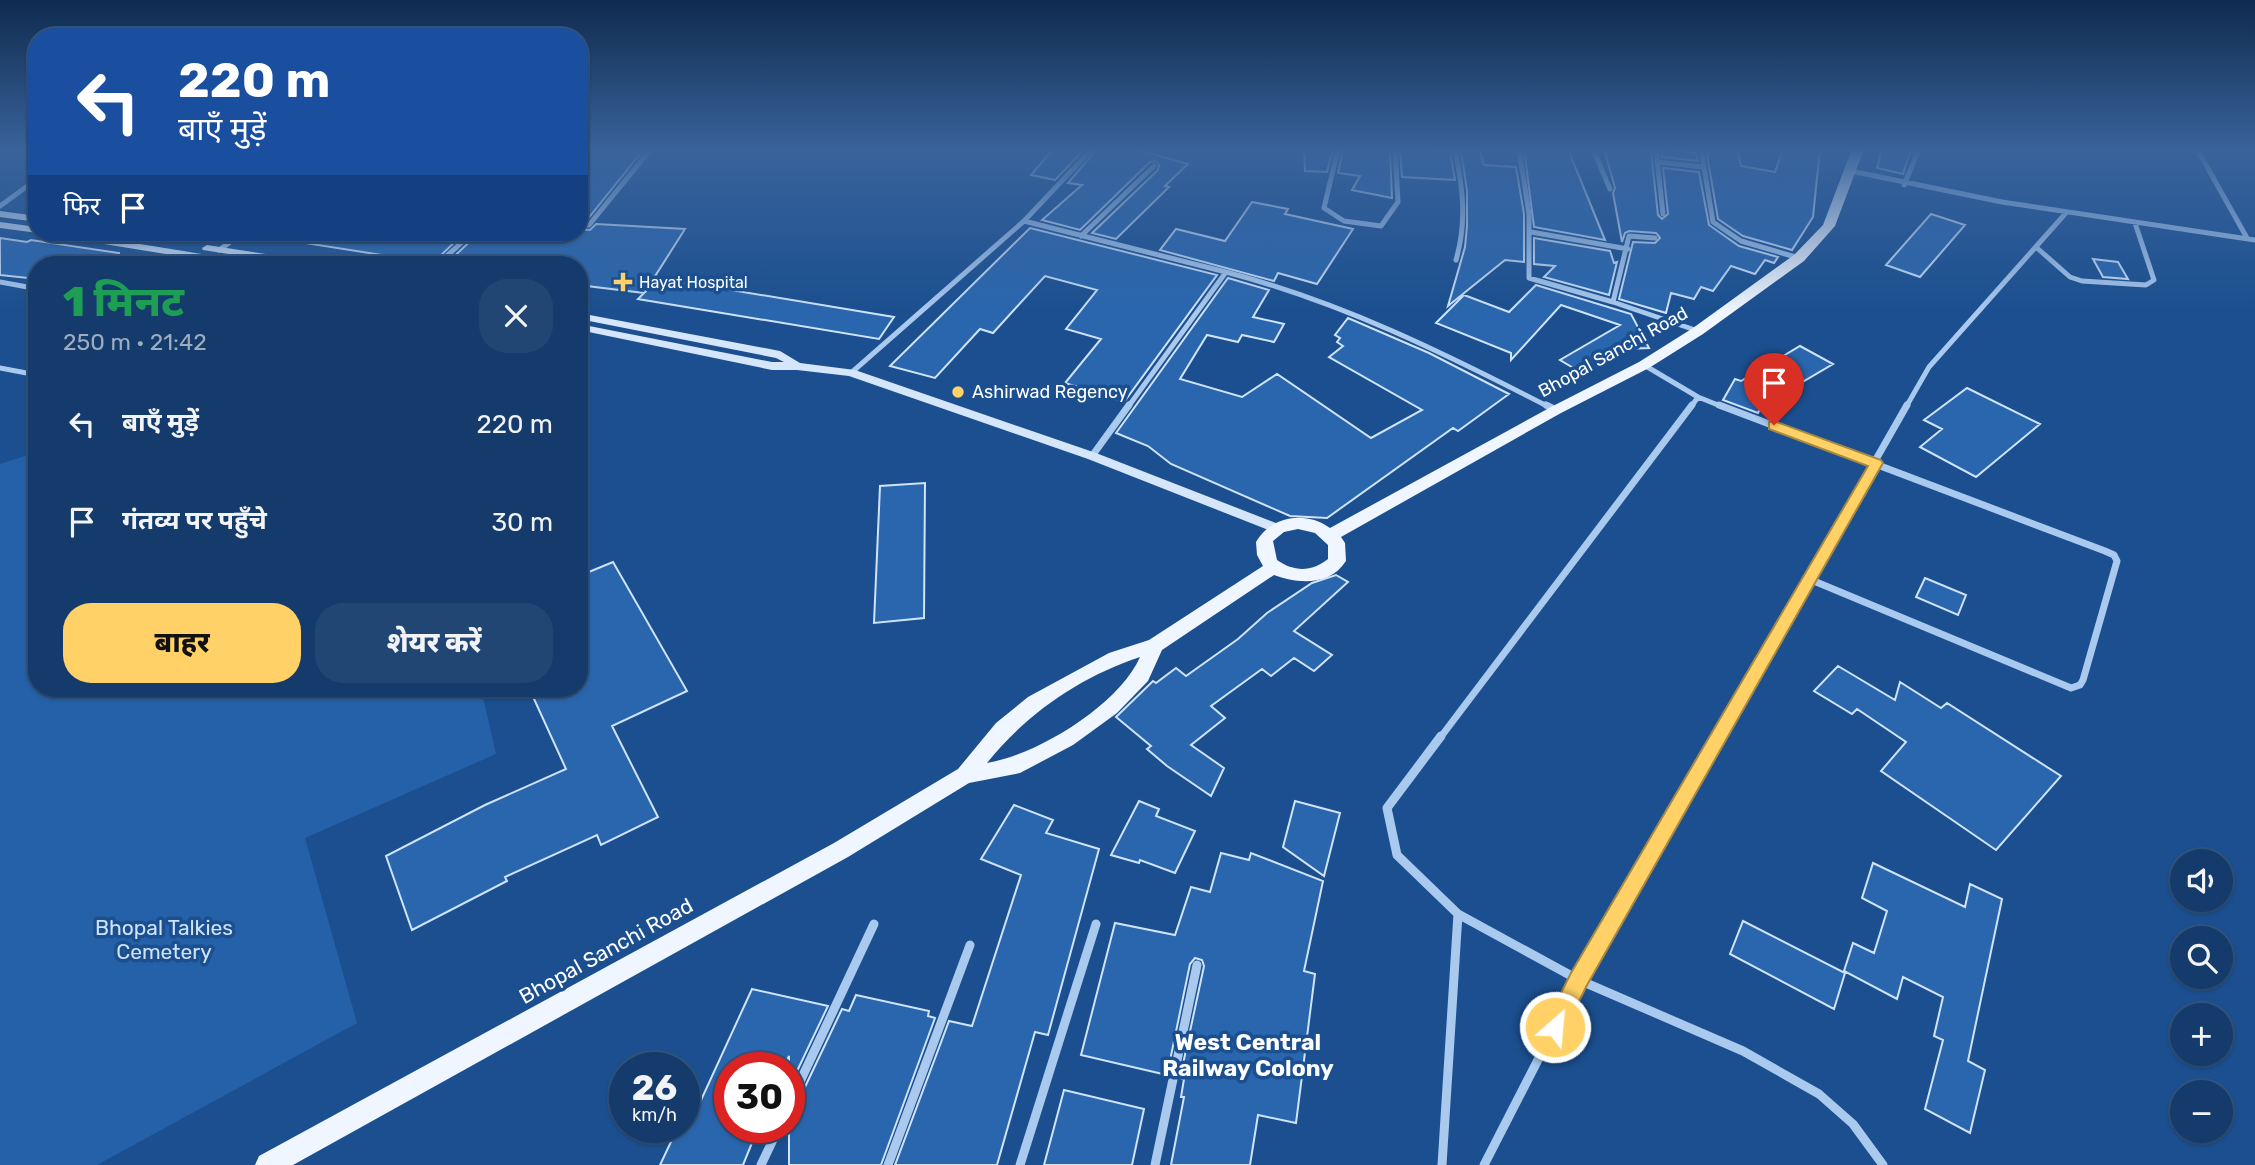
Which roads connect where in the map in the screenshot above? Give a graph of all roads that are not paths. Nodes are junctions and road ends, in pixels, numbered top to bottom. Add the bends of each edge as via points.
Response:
1 (607, 203) edge
2 (1041, 203) edge
3 (1115, 203) edge
4 (1325, 203) edge
5 (1397, 203) edge
6 (1465, 203) edge
7 (1530, 203) edge
8 (1662, 203) edge
9 (1710, 203) edge
10 (1838, 203) edge
11 (2006, 203) edge
12 (2228, 203) edge
13 (0, 214) edge
14 (1663, 214) dead end
15 (2065, 214) junction
16 (28, 218) edge
17 (1024, 221) junction
18 (2135, 223) junction
19 (0, 225) edge
20 (588, 225) edge
21 (28, 229) edge
22 (1531, 232) junction
23 (1081, 236) junction
24 (1655, 238) dead end
25 (2247, 238) junction
26 (2255, 240) edge
27 (117, 242) edge
28 (175, 242) edge
29 (230, 242) edge
30 (462, 242) edge
31 (2036, 247) junction
32 (1628, 249) junction
33 (219, 250) junction
34 (201, 256) edge
35 (259, 256) edge
36 (447, 256) edge
37 (1799, 258) junction
38 (1456, 260) dead end
39 (1226, 272) junction
40 (0, 282) edge
41 (28, 287) edge
42 (1613, 302) junction
43 (588, 318) edge
44 (588, 329) edge
45 (1698, 331) junction
46 (687, 336) junction
47 (677, 346) junction
48 (1644, 365) junction
49 (797, 366) junction
50 (0, 368) edge
51 (28, 373) edge
52 (851, 373) junction
53 (1698, 397) junction
54 (1556, 410) junction
55 (1092, 456) junction
56 (1876, 463) junction
57 (1276, 528) junction
58 (1331, 535) junction
59 (1274, 567) junction
60 (1809, 579) junction
61 (1155, 645) junction
62 (965, 775) junction
63 (1458, 914) junction
64 (874, 924) dead end
65 (1096, 924) dead end
66 (970, 945) dead end
67 (1197, 965) dead end
68 (1579, 980) junction
69 (805, 1071) edge
70 (771, 1143) edge
71 (268, 1165) edge
72 (761, 1165) edge
73 (888, 1165) edge
74 (1020, 1165) edge
75 (1155, 1165) edge
76 (1442, 1165) edge
77 (1484, 1165) edge
78 (1883, 1165) edge

1 - 20 street
2 - 17 street
3 - 23 street
4 - 5 street via 1324,208 1343,221 1381,226
6 - 38 street
7 - 22 street
8 - 14 street
9 - 37 street via 1713,222 1722,232
10 - 37 main road, Bhopal Sanchi Road via 1829,226
11 - 15 street
12 - 25 street
13 - 16 main road
15 - 18 street
15 - 31 street
17 - 23 street
17 - 52 street
18 - 25 street
18 - 31 street via 2154,279 2146,285 2070,277
19 - 21 main road
22 - 32 street
22 - 42 street via 1529,278
23 - 39 street
24 - 32 street via 1629,236
25 - 26 street
27 - 34 main road
28 - 33 main road
29 - 33 street
30 - 36 street
31 - 56 street via 1929,367
32 - 42 street
33 - 35 main road
37 - 45 main road, Bhopal Sanchi Road
39 - 54 street via 1331,302 1408,334
39 - 55 street
40 - 41 street
42 - 45 street
43 - 46 main road
44 - 47 main road
45 - 48 main road, Bhopal Sanchi Road
46 - 47 main road
46 - 49 main road via 780,355
47 - 49 main road via 772,366
48 - 53 street
48 - 54 main road, Bhopal Sanchi Road
49 - 52 main road
50 - 51 street
52 - 55 main road
53 - 56 street
53 - 63 street via 1387,808 1397,855
54 - 58 main road, Bhopal Sanchi Road
55 - 57 main road
56 - 60 street
56 - 60 street via 2114,555 2117,561 2083,680 2071,688 2057,684
57 - 58 main road via 1298,523
57 - 59 main road via 1264,542 1263,551
58 - 59 main road via 1339,552 1331,569 1296,576
59 - 61 main road
60 - 68 street
61 - 62 main road via 1116,657 1035,702 1003,729
61 - 62 main road via 1141,676 1110,708 1066,739 1013,767
62 - 71 main road, Bhopal Sanchi Road via 841,850
63 - 68 street
63 - 76 street
64 - 69 street
65 - 74 street
66 - 73 street
67 - 75 street
68 - 77 street
68 - 78 street via 1743,1051 1819,1094 1853,1125
70 - 72 street

